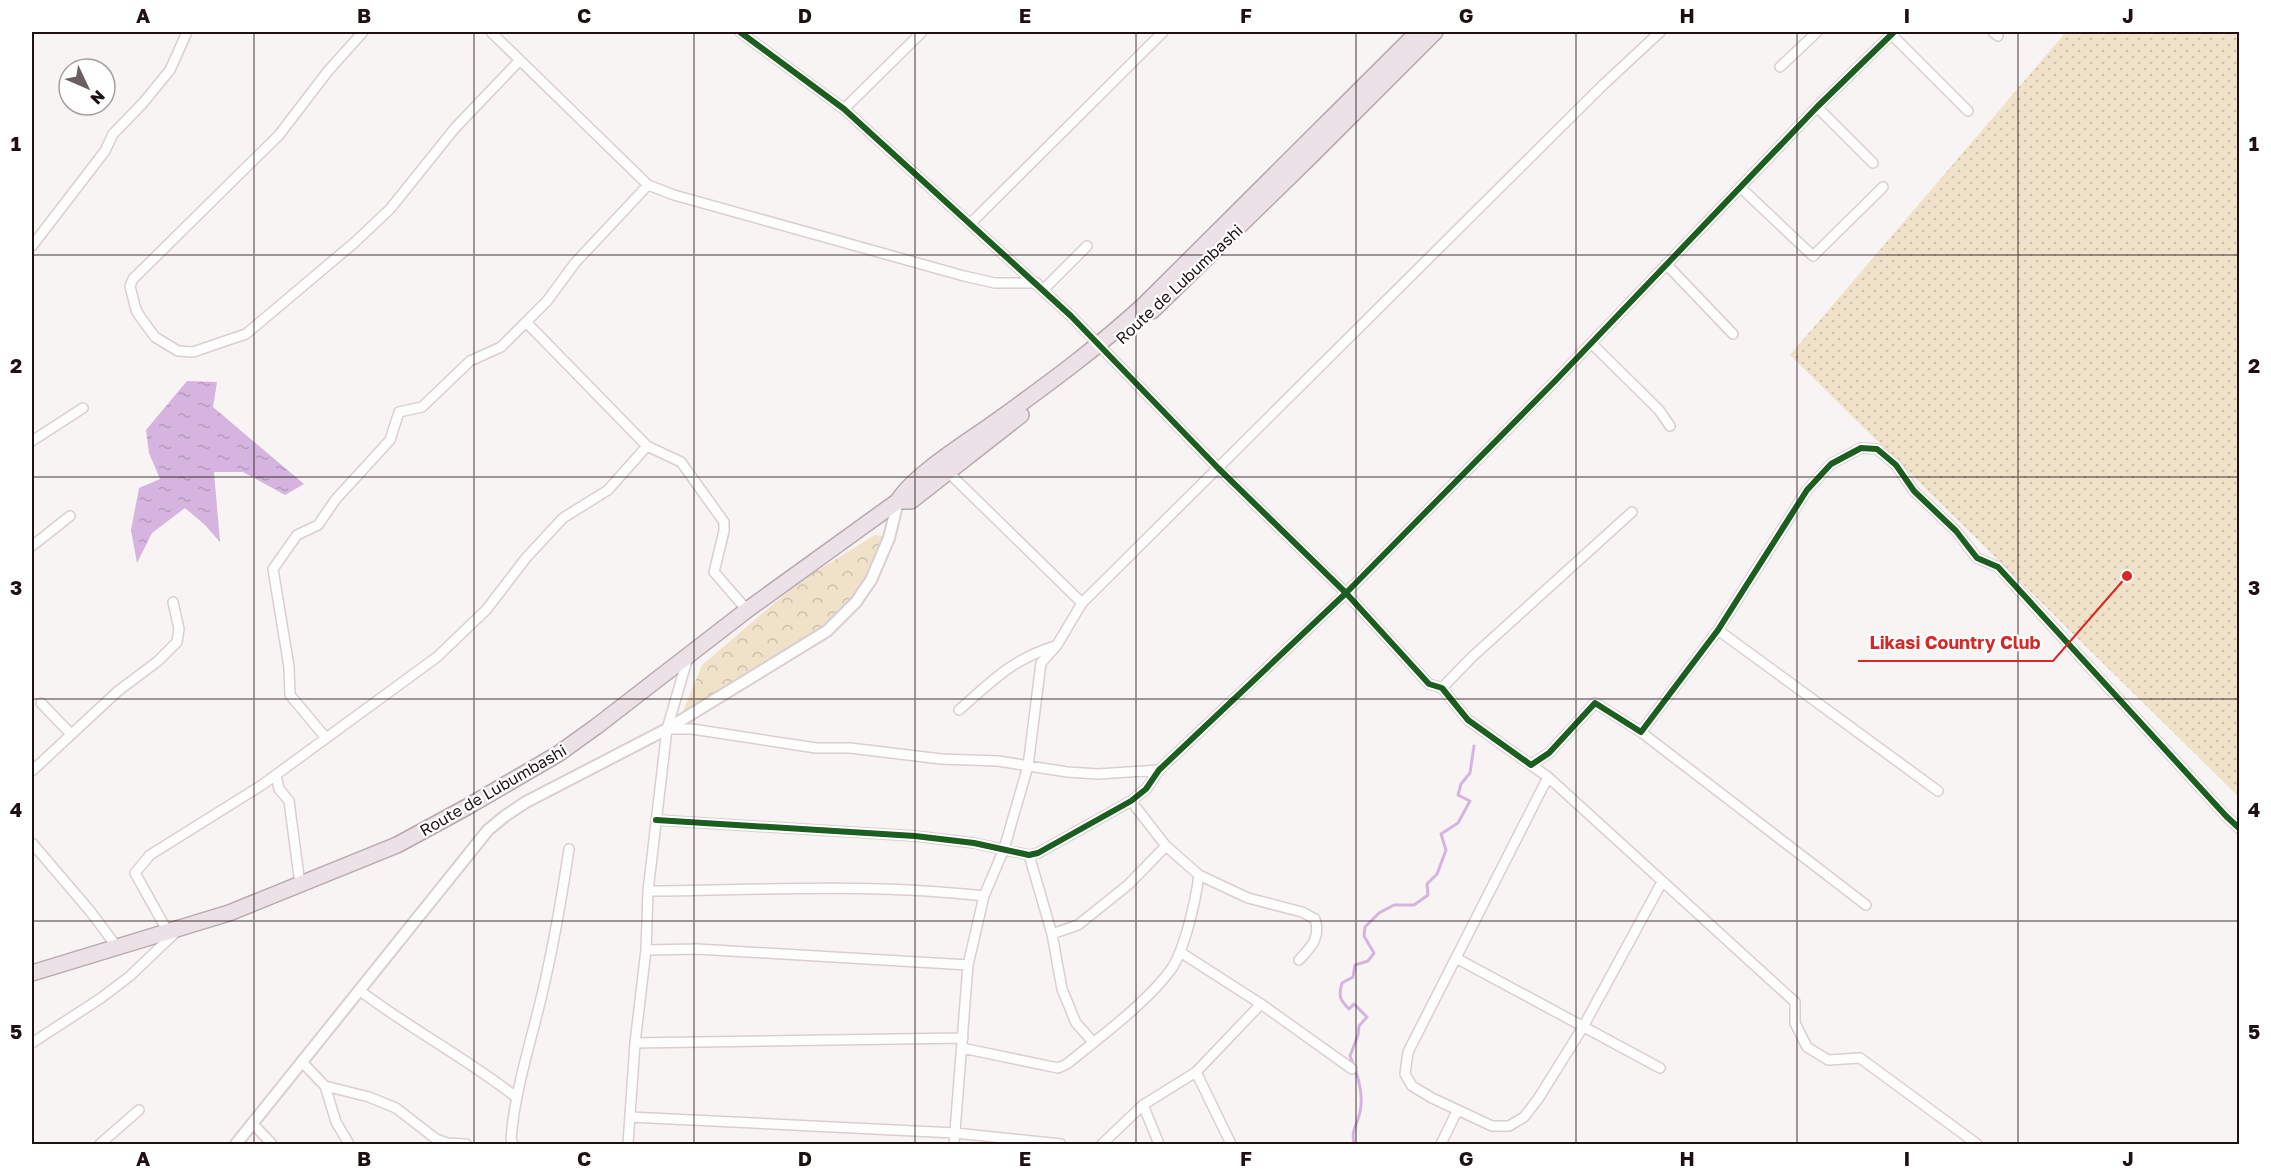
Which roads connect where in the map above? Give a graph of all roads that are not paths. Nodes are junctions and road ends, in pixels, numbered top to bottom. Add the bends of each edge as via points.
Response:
1 (187, 32) edge
2 (363, 32) edge
3 (491, 32) edge
4 (740, 32) edge
5 (922, 32) edge
6 (1163, 32) edge
7 (1418, 32) edge
8 (1435, 32) edge
9 (1660, 32) edge
10 (1816, 32) edge
11 (1892, 33) edge
12 (520, 60) junction
13 (1780, 67) dead end
14 (1817, 106) junction
15 (844, 109) junction
16 (1968, 111) dead end
17 (1873, 163) dead end
18 (648, 185) junction
19 (1883, 187) dead end
20 (1740, 188) junction
21 (970, 224) junction
22 (32, 246) edge
23 (1087, 246) dead end
24 (1666, 264) junction
25 (1040, 286) junction
26 (526, 322) junction
27 (1733, 334) dead end
28 (1591, 343) junction
29 (1103, 349) junction
30 (83, 408) dead end
31 (1670, 426) dead end
32 (32, 441) edge
33 (647, 446) junction
34 (1218, 468) junction
35 (948, 472) junction
36 (898, 501) junction
37 (1632, 512) dead end
38 (70, 516) dead end
39 (32, 546) edge
40 (1346, 593) junction
41 (174, 602) dead end
42 (1082, 603) junction
43 (747, 610) junction
44 (1718, 630) junction
45 (1056, 645) junction
46 (688, 657) junction
47 (1442, 688) junction
48 (40, 703) dead end
49 (959, 710) dead end
50 (667, 729) junction
51 (1641, 732) junction
52 (71, 734) junction
53 (326, 738) junction
54 (1531, 765) junction
55 (1029, 766) junction
56 (1160, 770) junction
57 (32, 771) edge
58 (276, 775) junction
59 (1548, 777) junction
60 (1938, 791) dead end
61 (1131, 801) junction
62 (656, 820) junction
63 (2240, 829) edge
64 (32, 843) edge
65 (1166, 846) junction
66 (569, 849) dead end
67 (1004, 849) junction
68 (1029, 855) junction
69 (1199, 876) junction
70 (1662, 882) junction
71 (300, 884) junction
72 (648, 891) junction
73 (984, 896) junction
74 (1866, 905) dead end
75 (174, 930) junction
76 (1052, 934) junction
77 (117, 947) junction
78 (646, 950) junction
79 (1180, 952) junction
80 (1456, 958) junction
81 (1299, 960) dead end
82 (968, 965) junction
83 (32, 973) edge
84 (358, 990) junction
85 (1261, 1004) junction
86 (1583, 1027) junction
87 (963, 1038) junction
88 (1093, 1042) junction
89 (32, 1043) edge
90 (635, 1043) junction
91 (962, 1048) junction
92 (302, 1062) junction
93 (1659, 1068) dead end
94 (1352, 1069) dead end
95 (1196, 1072) junction
96 (325, 1086) junction
97 (516, 1097) junction
98 (1143, 1105) junction
99 (139, 1110) dead end
100 (1457, 1111) junction
101 (630, 1117) junction
102 (253, 1124) junction
103 (955, 1133) junction
104 (100, 1144) edge
105 (236, 1144) edge
106 (272, 1144) edge
107 (349, 1144) edge
108 (466, 1144) edge
109 (513, 1144) edge
110 (628, 1144) edge
111 (954, 1144) edge
112 (1061, 1144) edge
113 (1102, 1144) edge
114 (1159, 1144) edge
115 (1231, 1144) edge
116 (1441, 1144) edge
117 (1977, 1144) edge

1 - 22 street via 170,70 113,134 105,151
2 - 12 street via 279,135 133,279 130,286 136,310 155,337 167,345 193,352 246,334 267,318 390,209 455,128
3 - 12 street
4 - 15 street
5 - 15 street
6 - 21 street
7 - 29 highway, Route de Lubumbashi
8 - 29 highway, Route de Lubumbashi via 1209,256
9 - 34 street
10 - 13 street
11 - 14 street
11 - 16 street
12 - 18 street
14 - 17 street
14 - 20 street
15 - 21 street
18 - 25 street via 913,263 996,283
18 - 26 street
19 - 20 street via 1813,256
20 - 24 street
21 - 25 street
23 - 25 street
24 - 27 street
24 - 28 street
25 - 29 street
26 - 33 street
26 - 53 street via 501,347 470,361 422,407 399,412 390,440 336,499 318,525 297,535 273,568 290,695
28 - 31 street via 1659,410
28 - 40 street
29 - 34 street
29 - 35 highway, Route de Lubumbashi
29 - 36 highway, Route de Lubumbashi via 914,482
30 - 32 street
33 - 43 street via 681,462 724,522 714,572
33 - 53 street via 608,490 563,518 486,610 437,657
34 - 40 street
34 - 42 street
35 - 36 highway, Route de Lubumbashi via 911,501
35 - 42 street
36 - 43 highway, Route de Lubumbashi
36 - 50 street via 889,538 871,580 843,616 827,631
37 - 47 street
38 - 39 street
40 - 47 street via 1429,684
40 - 56 street
41 - 52 street via 177,642
42 - 45 street
43 - 46 highway, Route de Lubumbashi
44 - 51 street
44 - 60 street
44 - 63 street via 1807,490 1832,464 1861,448 1878,449 1977,558 1998,567
45 - 49 street via 1030,654 1004,670
45 - 55 street via 1041,663
46 - 50 street
46 - 71 highway, Route de Lubumbashi via 582,737 517,778 397,845
47 - 54 street via 1468,720
48 - 52 street
50 - 55 street via 692,729 816,748
50 - 62 street
50 - 84 street via 564,782 488,830
51 - 54 street via 1595,703 1549,753
51 - 74 street
52 - 57 street
53 - 58 street
54 - 59 street
55 - 56 street via 1098,774
55 - 67 street
56 - 61 street
58 - 71 street via 279,789 289,801
58 - 75 street via 150,855 135,873
59 - 70 street
59 - 80 street
61 - 65 street
61 - 68 street
62 - 67 street via 915,836
62 - 72 street
64 - 77 street
65 - 69 street
65 - 76 street via 1128,885 1078,925
66 - 97 street via 543,990
67 - 68 street
67 - 73 street
68 - 76 street
69 - 79 street
69 - 81 street via 1315,919 1318,935
70 - 86 street
70 - 117 street via 1796,1002 1795,1023 1807,1047 1828,1060 1860,1058
71 - 75 highway, Route de Lubumbashi
72 - 73 street via 846,888
72 - 78 street
73 - 82 street
75 - 77 highway, Route de Lubumbashi
75 - 89 street via 130,976
76 - 88 street via 1062,989 1076,1023
77 - 83 highway, Route de Lubumbashi
78 - 82 street
78 - 90 street
79 - 85 street
79 - 88 street via 1172,968 1145,998
80 - 86 street
80 - 100 street via 1408,1052 1405,1074 1412,1086
82 - 87 street
84 - 92 street
84 - 97 street
85 - 94 street
85 - 95 street
86 - 93 street
86 - 100 street via 1524,1117 1509,1126 1492,1126
87 - 90 street
87 - 91 street
88 - 91 street via 1058,1068
90 - 101 street
91 - 103 street
92 - 96 street
92 - 102 street
95 - 98 street
95 - 115 street
96 - 107 street via 336,1122
96 - 108 street via 396,1108 435,1139
97 - 109 street
98 - 113 street
98 - 114 street
99 - 104 street
100 - 116 street
101 - 103 street
101 - 110 street
102 - 105 street
102 - 106 street
103 - 111 street
103 - 112 street

